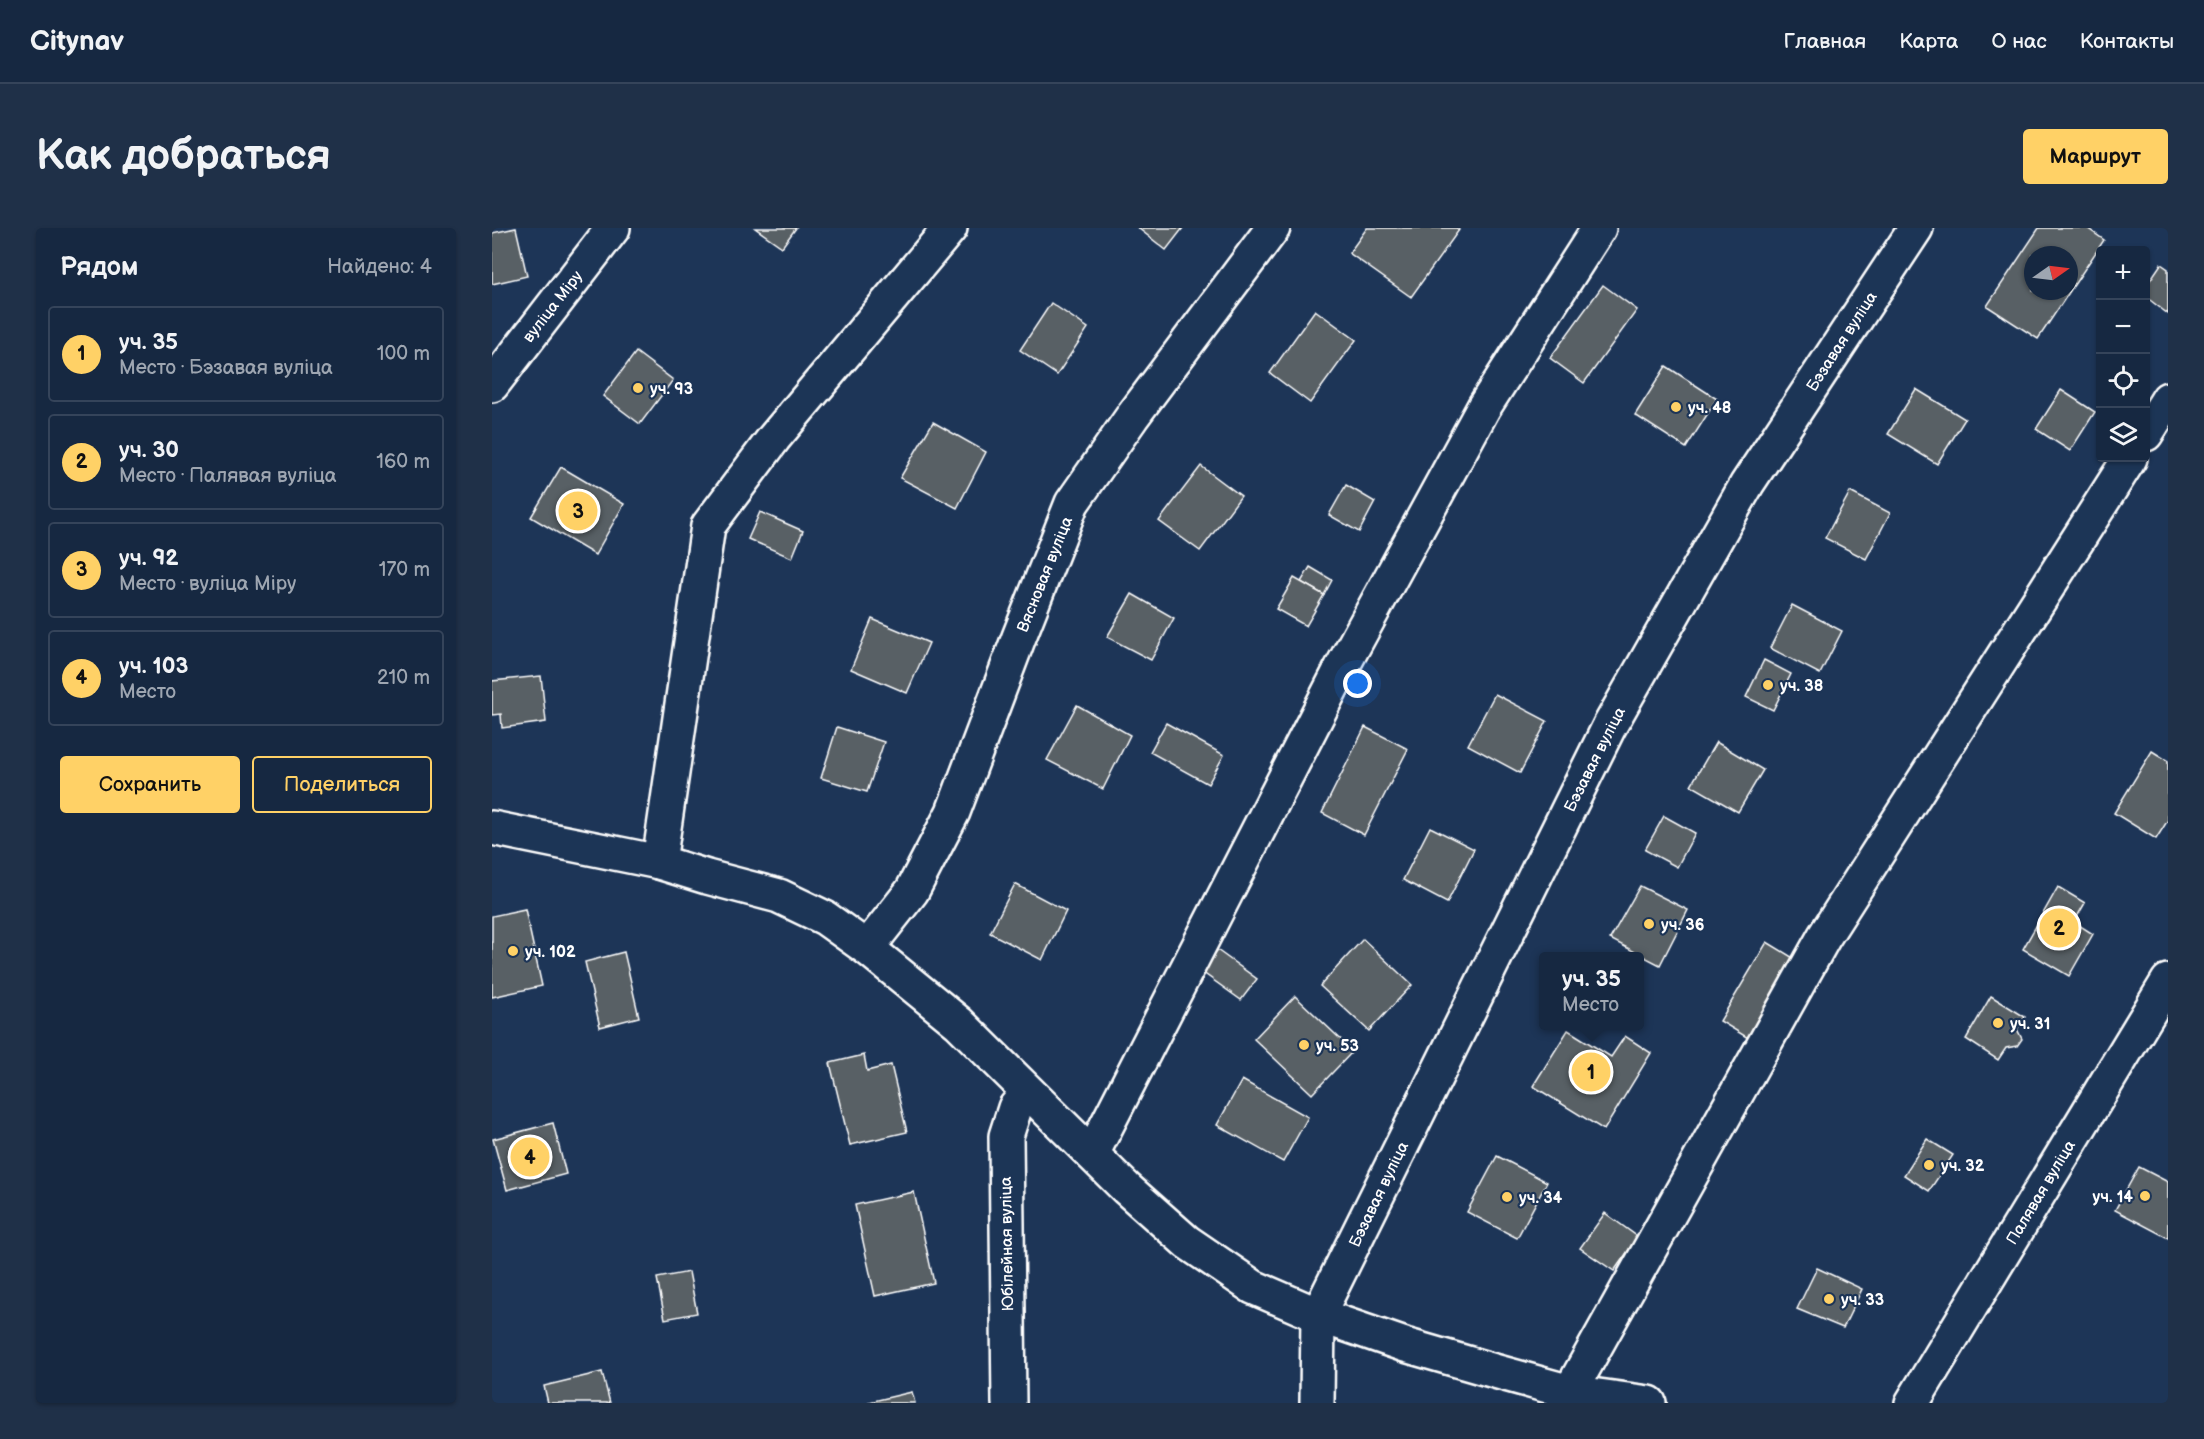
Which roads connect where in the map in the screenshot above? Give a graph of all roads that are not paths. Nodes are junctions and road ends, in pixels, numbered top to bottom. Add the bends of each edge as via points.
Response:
1 (613, 228) edge
2 (950, 228) edge
3 (1273, 228) edge
4 (1599, 228) edge
5 (1916, 228) edge
6 (492, 385) edge
7 (2168, 399) edge
8 (2150, 426) edge
9 (2127, 462) edge
10 (492, 828) edge
11 (660, 862) junction
12 (867, 948) junction
13 (2168, 981) edge
14 (1028, 1092) junction
15 (1092, 1154) junction
16 (1318, 1315) junction
17 (1570, 1392) junction
18 (1009, 1403) edge
19 (1317, 1403) edge
20 (1649, 1403) edge
21 (1912, 1403) edge

1 - 6 street, вуліца Міру
2 - 11 street via 774,438 708,526
3 - 12 street, Вясновая вуліца via 1072,503 953,812 912,891
4 - 15 street via 1484,407 1330,690
5 - 16 street, Бэзавая вуліца via 1747,484 1609,726
7 - 8 street
9 - 17 street via 1824,937
10 - 11 street
11 - 12 street via 779,896 825,918
12 - 14 street via 960,1023
13 - 21 street, Палявая вуліца
14 - 15 street
14 - 18 street, Юбілейная вуліца via 1015,1108 1006,1136
15 - 16 street via 1187,1242 1253,1287
16 - 17 street via 1405,1345
16 - 19 street
17 - 20 street

